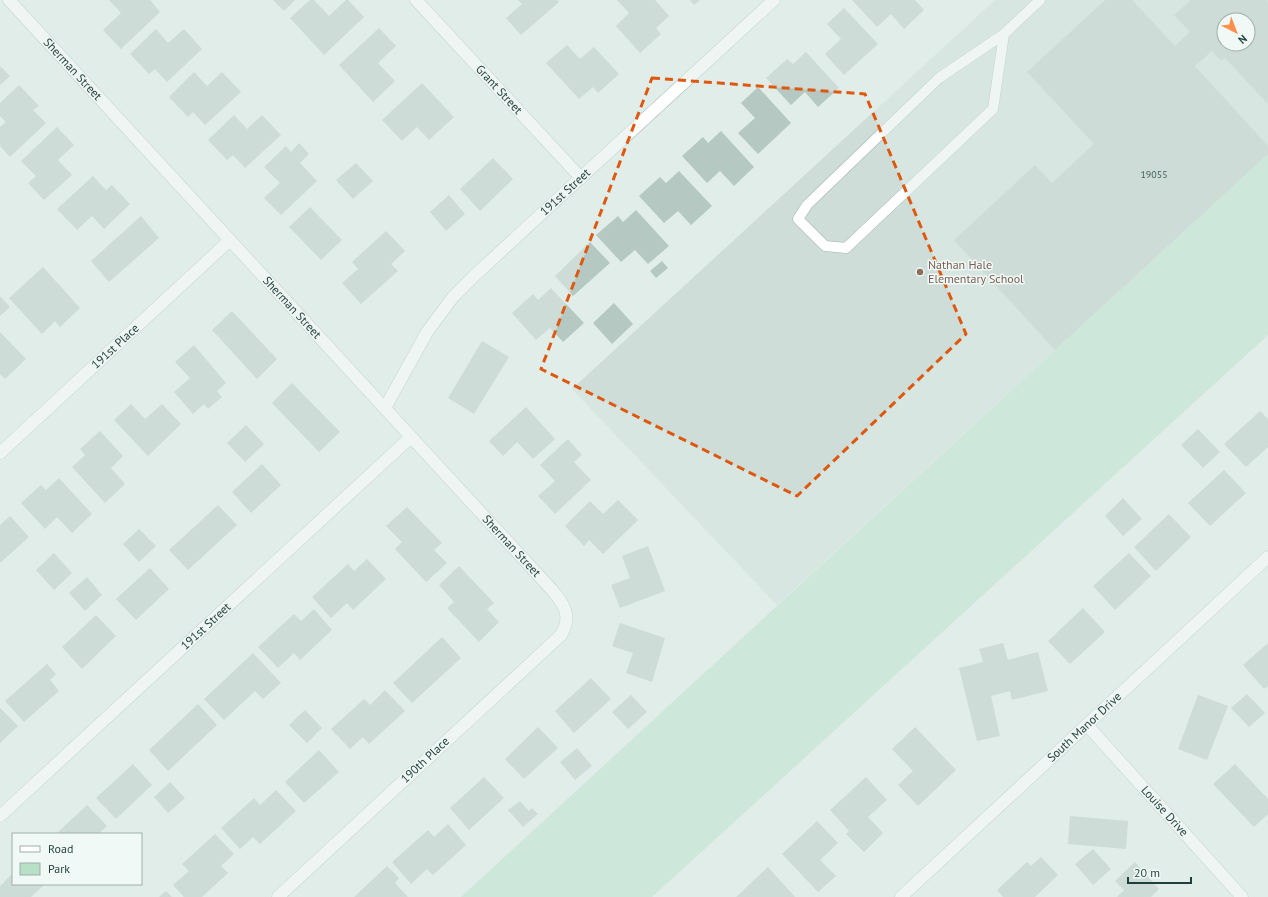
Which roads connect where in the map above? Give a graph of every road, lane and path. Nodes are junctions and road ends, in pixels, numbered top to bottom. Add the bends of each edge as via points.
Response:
1 (9, 0) edge
2 (416, 0) edge
3 (774, 0) edge
4 (1040, 0) edge
5 (1004, 34) junction
6 (581, 178) junction
7 (230, 240) junction
8 (385, 408) junction
9 (411, 437) junction
10 (0, 453) edge
11 (1268, 557) edge
12 (567, 620) joint
13 (1087, 725) junction
14 (0, 816) edge
15 (278, 897) edge
16 (901, 897) edge
17 (1242, 897) edge

1 - 7 street, Sherman Street
2 - 6 street, Grant Street
3 - 6 street, 191st Street
4 - 5 lane
5 - 5 lane via 939,78 807,205 798,219 825,246 846,248 994,109
6 - 8 street, 191st Street via 453,297 427,332
7 - 8 street, Sherman Street
7 - 10 street, 191st Place
8 - 9 street, Sherman Street
9 - 12 street, Sherman Street via 558,597 564,606
9 - 14 street, 191st Street
11 - 13 street, South Manor Drive
12 - 15 street, 190th Place via 561,635
13 - 16 street, South Manor Drive
13 - 17 street, Louise Drive

